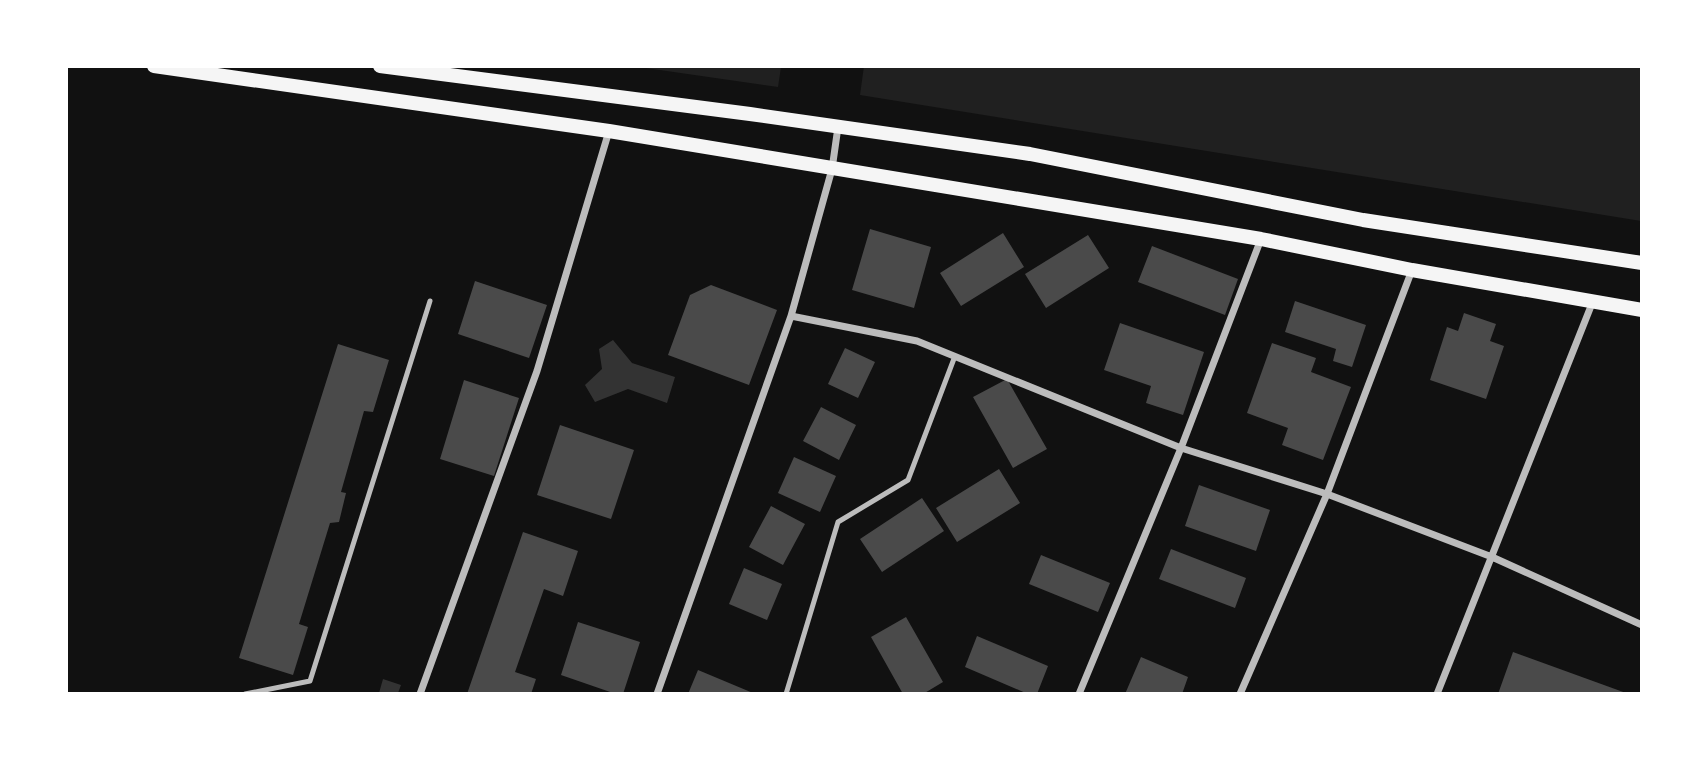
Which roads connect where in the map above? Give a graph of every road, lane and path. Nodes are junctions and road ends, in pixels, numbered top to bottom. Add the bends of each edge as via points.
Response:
1 (155, 66) edge
2 (380, 66) edge
3 (838, 127) junction
4 (609, 131) junction
5 (832, 169) junction
6 (1261, 239) junction
7 (1642, 263) edge
8 (1412, 270) junction
9 (430, 301) dead end
10 (1593, 301) junction
11 (1642, 310) edge
12 (790, 316) junction
13 (955, 356) junction
14 (1181, 448) junction
15 (1327, 494) junction
16 (1492, 557) junction
17 (1642, 625) edge
18 (245, 694) edge
19 (420, 694) edge
20 (657, 694) edge
21 (786, 694) edge
22 (1079, 694) edge
23 (1240, 694) edge
24 (1437, 694) edge

1 - 4 main road
2 - 3 main road
3 - 5 street
3 - 7 main road via 1030,154 1363,220
4 - 5 main road
4 - 19 street via 537,371
5 - 6 main road
5 - 12 street
6 - 8 main road
6 - 14 street
8 - 10 main road
8 - 15 street
9 - 18 lane via 310,681
10 - 11 main road
10 - 16 street
12 - 13 street via 918,341
12 - 20 street
13 - 14 street
13 - 21 lane via 908,480 838,522
14 - 15 street
14 - 22 street
15 - 16 street
15 - 23 street
16 - 17 street
16 - 24 street

